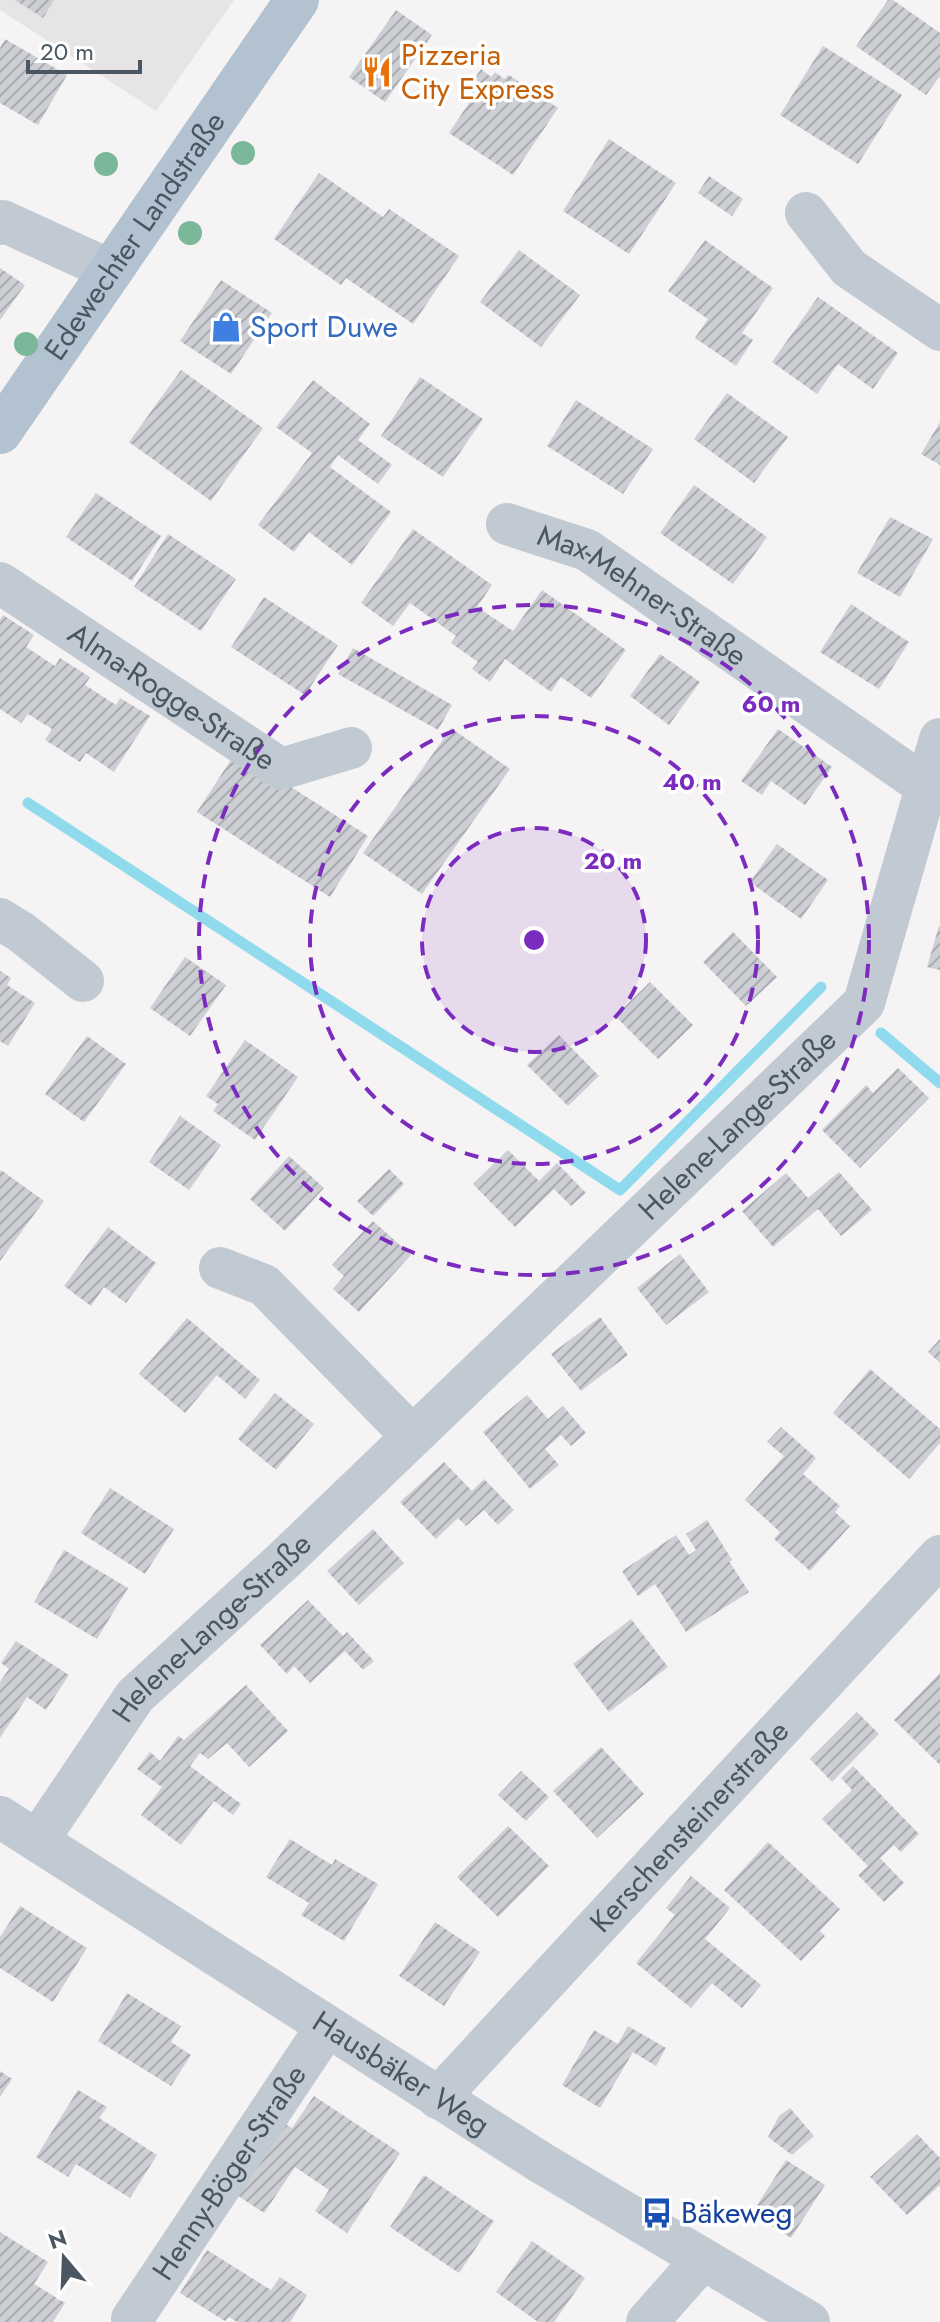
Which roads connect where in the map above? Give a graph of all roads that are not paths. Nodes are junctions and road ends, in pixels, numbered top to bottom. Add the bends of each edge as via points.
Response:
1 (297, 0) edge
2 (806, 213) dead end
3 (0, 224) edge
4 (112, 271) junction
5 (940, 330) edge
6 (1, 428) edge
7 (507, 524) dead end
8 (0, 583) edge
9 (940, 739) edge
10 (351, 748) dead end
11 (927, 787) junction
12 (0, 919) edge
13 (83, 981) dead end
14 (220, 1268) dead end
15 (412, 1436) junction
16 (940, 1556) edge
17 (0, 1817) edge
18 (38, 1840) junction
19 (327, 2026) junction
20 (438, 2098) junction
21 (702, 2260) junction
22 (132, 2319) dead end
23 (647, 2322) edge
24 (809, 2322) edge

1 - 4 main road, Edewechter Landstraße
2 - 5 street via 849,268
3 - 4 street
4 - 6 main road, Edewechter Landstraße
7 - 11 street, Max-Mehner-Straße via 587,550
8 - 10 street, Alma-Rogge-Straße via 281,769
9 - 11 street, Helene-Lange-Straße
11 - 15 street, Helene-Lange-Straße via 864,1003
12 - 13 street
14 - 15 street via 264,1285
15 - 18 street, Helene-Lange-Straße via 135,1696
16 - 20 street, Kerschensteinerstraße
17 - 18 street, Hausbäker Weg
18 - 19 street, Hausbäker Weg
19 - 20 street, Hausbäker Weg
19 - 22 street, Henny-Böger-Straße
20 - 21 street, Hausbäker Weg
21 - 23 street
21 - 24 street, Hausbäker Weg

